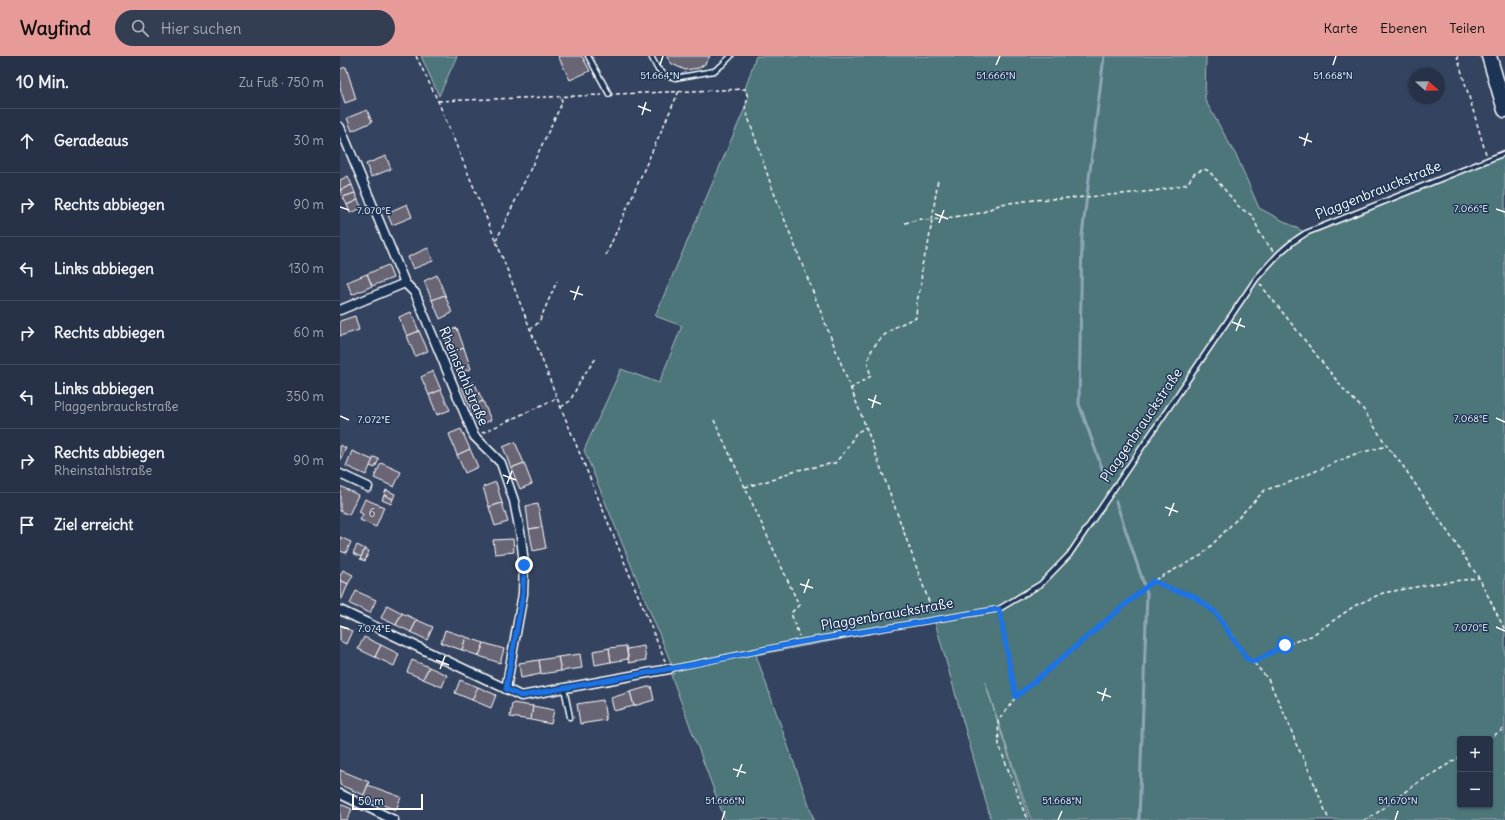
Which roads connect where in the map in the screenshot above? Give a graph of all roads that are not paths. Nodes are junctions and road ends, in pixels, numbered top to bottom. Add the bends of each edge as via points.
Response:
1 (588, 56) edge
2 (651, 56) edge
3 (731, 56) edge
4 (1489, 56) edge
5 (609, 94) road end
6 (1505, 110) edge
7 (340, 127) edge
8 (1504, 153) edge
9 (405, 283) junction
10 (340, 310) edge
11 (340, 474) edge
12 (368, 487) dead end
13 (340, 610) edge
14 (669, 669) joint
15 (564, 688) junction
16 (506, 689) junction
17 (570, 717) dead end
18 (340, 794) edge
19 (394, 820) edge

1 - 5 lane
2 - 3 lane via 657,68 665,75 675,78 714,71
4 - 6 highway
7 - 9 street, Rheinstahlstraße
8 - 14 lane, Plaggenbrauckstraße via 1306,234 1291,242 1276,255 1256,279 1068,555 1041,584 999,609 801,642
9 - 10 street
9 - 16 street, Rheinstahlstraße via 415,293 474,436 501,463 514,501 522,538 523,594
11 - 12 street
13 - 16 street, Plaggenbrauckstraße
14 - 15 street, Plaggenbrauckstraße
15 - 16 street, Plaggenbrauckstraße via 521,696
15 - 17 lane
18 - 19 street

